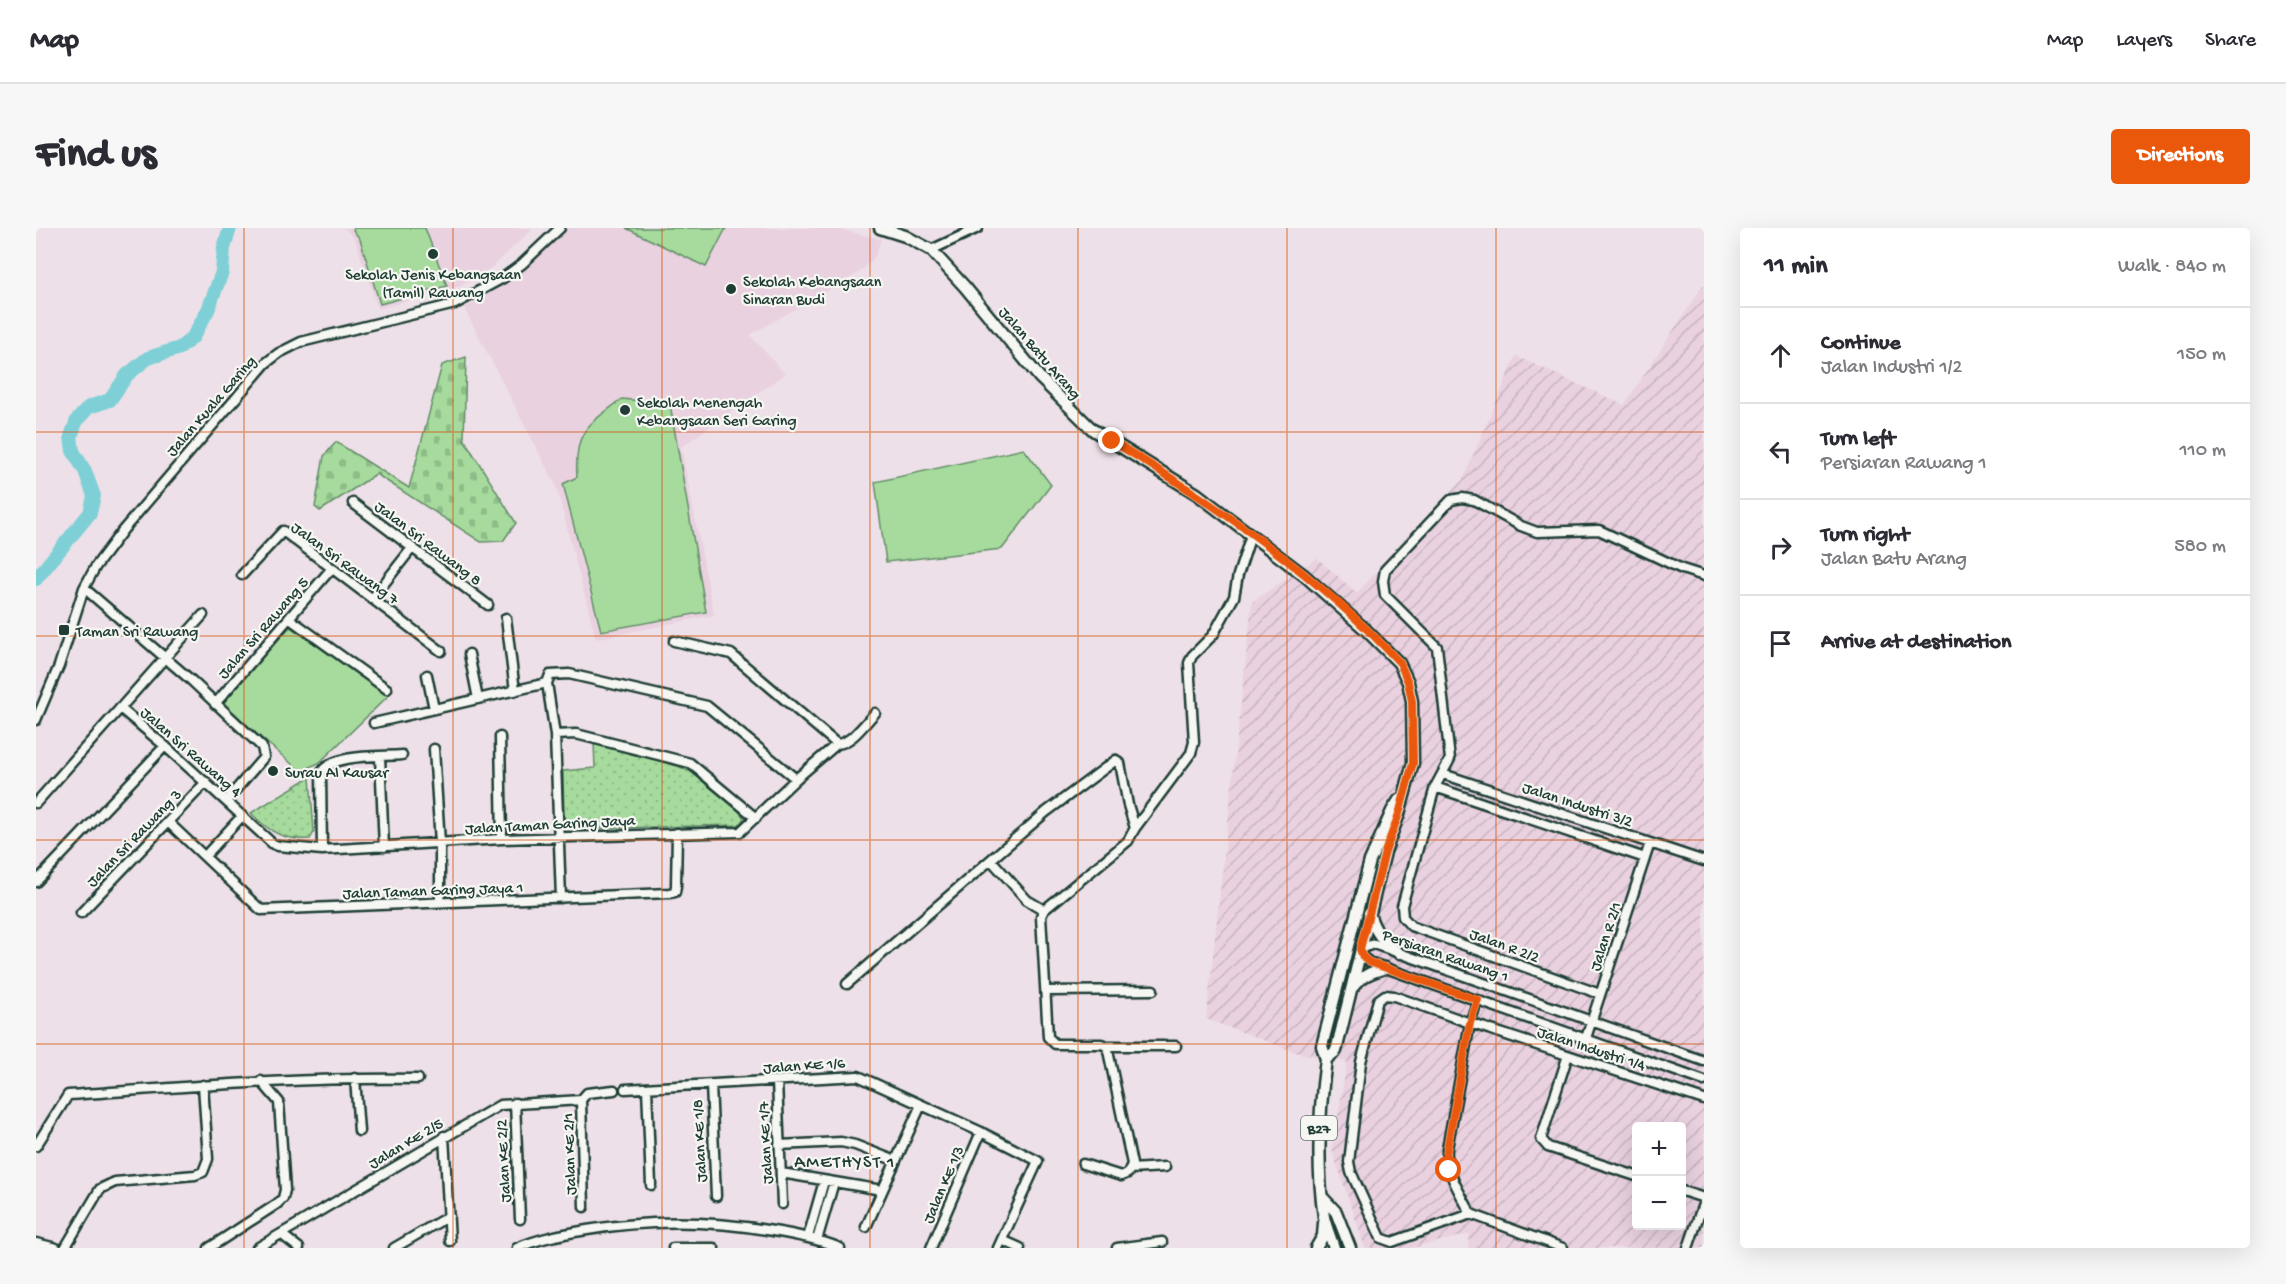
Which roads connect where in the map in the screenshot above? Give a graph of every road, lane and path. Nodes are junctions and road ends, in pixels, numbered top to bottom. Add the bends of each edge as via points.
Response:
1 (560, 228) edge
2 (880, 228) edge
3 (978, 228) edge
4 (931, 250) junction
5 (353, 503) dead end
6 (1251, 535) junction
7 (412, 548) junction
8 (332, 568) junction
9 (242, 575) dead end
10 (1704, 576) edge
11 (84, 588) junction
12 (372, 599) junction
13 (488, 604) dead end
14 (203, 615) dead end
15 (506, 618) dead end
16 (290, 619) junction
17 (674, 641) dead end
18 (441, 651) dead end
19 (469, 654) dead end
20 (166, 657) junction
21 (427, 675) dead end
22 (547, 683) junction
23 (387, 689) dead end
24 (516, 690) junction
25 (478, 699) junction
26 (215, 704) junction
27 (120, 708) junction
28 (434, 709) junction
29 (875, 713) dead end
30 (36, 720) edge
31 (374, 723) dead end
32 (555, 735) junction
33 (500, 737) dead end
34 (837, 744) junction
35 (165, 746) junction
36 (434, 749) dead end
37 (402, 755) dead end
38 (380, 758) junction
39 (1443, 774) junction
40 (796, 779) junction
41 (206, 782) junction
42 (1435, 787) junction
43 (1403, 795) junction
44 (226, 801) junction
45 (36, 803) edge
46 (242, 816) junction
47 (756, 818) junction
48 (168, 822) junction
49 (1135, 828) junction
50 (677, 833) junction
51 (559, 836) junction
52 (502, 839) junction
53 (440, 843) junction
54 (1650, 843) junction
55 (384, 847) junction
56 (322, 850) junction
57 (205, 856) junction
58 (1645, 858) junction
59 (992, 861) junction
60 (1704, 861) edge
61 (36, 882) edge
62 (561, 898) junction
63 (440, 902) junction
64 (1044, 910) junction
65 (81, 913) dead end
66 (1369, 913) junction
67 (1352, 928) junction
68 (1360, 949) junction
69 (1398, 953) junction
70 (1342, 963) junction
71 (1385, 968) junction
72 (847, 984) dead end
73 (1153, 990) dead end
74 (1047, 991) junction
75 (1350, 992) junction
76 (1600, 994) junction
77 (1478, 1000) junction
78 (1592, 1020) junction
79 (1470, 1023) junction
80 (1586, 1038) junction
81 (1107, 1046) junction
82 (1176, 1046) dead end
83 (1568, 1055) junction
84 (1326, 1059) junction
85 (1704, 1061) edge
86 (355, 1078) junction
87 (418, 1079) dead end
88 (1704, 1080) edge
89 (261, 1081) junction
90 (777, 1081) junction
91 (203, 1085) junction
92 (711, 1085) junction
93 (647, 1088) junction
94 (624, 1089) dead end
95 (614, 1090) dead end
96 (581, 1100) junction
97 (1704, 1100) edge
98 (515, 1103) junction
99 (921, 1105) junction
100 (359, 1131) dead end
101 (981, 1132) junction
102 (444, 1136) junction
103 (779, 1145) junction
104 (36, 1146) edge
105 (896, 1161) junction
106 (1083, 1164) dead end
107 (1165, 1167) dead end
108 (1130, 1169) junction
109 (781, 1173) junction
110 (1632, 1175) edge
111 (829, 1182) junction
112 (651, 1185) dead end
113 (882, 1190) junction
114 (1686, 1192) edge
115 (716, 1196) dead end
116 (1323, 1198) junction
117 (1704, 1199) edge
118 (782, 1204) dead end
119 (584, 1207) dead end
120 (1471, 1214) junction
121 (449, 1216) junction
122 (1324, 1218) junction
123 (520, 1219) dead end
124 (867, 1227) dead end
125 (281, 1234) junction
126 (813, 1239) junction
127 (450, 1240) dead end
128 (1162, 1242) dead end
129 (36, 1243) edge
130 (1000, 1244) edge
131 (1348, 1247) edge
132 (56, 1248) edge
133 (65, 1248) edge
134 (209, 1248) edge
135 (257, 1248) edge
136 (299, 1248) edge
137 (395, 1248) edge
138 (517, 1248) edge
139 (673, 1248) edge
140 (714, 1248) edge
141 (840, 1248) edge
142 (931, 1248) edge
143 (1020, 1248) edge
144 (1117, 1248) edge
145 (1316, 1248) edge
146 (1335, 1248) edge
147 (1563, 1248) edge
148 (1688, 1248) edge

1 - 11 street, Jalan Kuala Garing via 516,269 455,304 301,342 279,353 252,378 123,530
2 - 4 main road, Jalan Batu Arang / B27
3 - 4 street
4 - 6 main road, Jalan Batu Arang / B27 via 1040,378 1086,424 1197,494
5 - 7 street, Jalan Sri Rawang 8
6 - 43 main road, Jalan Batu Arang / B27 via 1305,576 1400,663 1408,682 1412,712 1413,763
6 - 49 street via 1234,597 1213,634 1189,663 1194,742 1191,753
7 - 12 street
7 - 13 street, Jalan Sri Rawang 8
8 - 9 street, Jalan Sri Rawang 7 via 283,531
8 - 12 street, Jalan Sri Rawang 7
8 - 16 street, Jalan Sri Rawang 5
10 - 39 street via 1599,530 1537,532 1474,500 1451,500 1385,570 1383,581 1385,595 1437,647 1450,759
11 - 20 street
11 - 30 street, Jalan Kuala Garing via 59,666
12 - 18 street, Jalan Sri Rawang 7
14 - 20 street
15 - 24 street
16 - 23 street
16 - 26 street, Jalan Sri Rawang 5
17 - 34 street via 731,654
19 - 25 street
20 - 26 street
20 - 27 street
21 - 28 street
22 - 24 street
22 - 32 street
22 - 40 street via 550,675 569,674 707,706
24 - 25 street
25 - 28 street
26 - 44 street via 265,752
27 - 35 street, Jalan Sri Rawang 4
27 - 45 street
28 - 31 street
29 - 34 street, Jalan Taman Garing Jaya via 846,742
32 - 47 street via 576,734 690,763
32 - 51 street
33 - 52 street
34 - 40 street, Jalan Taman Garing Jaya
35 - 41 street, Jalan Sri Rawang 4
35 - 61 street
36 - 53 street
37 - 38 street
38 - 55 street
38 - 56 street via 341,760 324,768
39 - 42 street
39 - 54 street, Jalan Industri 3/2
40 - 47 street, Jalan Taman Garing Jaya
41 - 44 street, Jalan Sri Rawang 4
41 - 48 street, Jalan Sri Rawang 3
42 - 58 street
42 - 76 street, Jalan R 2/2 via 1402,906 1403,917 1411,926
43 - 66 main road, Jalan Batu Arang / B27
43 - 67 main road via 1370,861
44 - 46 street, Jalan Sri Rawang 4
46 - 56 street, Jalan Taman Garing Jaya via 278,846
46 - 57 street
47 - 50 street, Jalan Taman Garing Jaya via 740,832
48 - 57 street, Jalan Taman Garing Jaya 1
48 - 65 street, Jalan Sri Rawang 3
49 - 59 street via 1120,763 1116,760 1046,812
49 - 64 street via 1128,841
50 - 51 street, Jalan Taman Garing Jaya
50 - 62 street, Jalan Taman Garing Jaya 1 via 675,892
51 - 52 street, Jalan Taman Garing Jaya
51 - 62 street
52 - 53 street, Jalan Taman Garing Jaya
53 - 55 street, Jalan Taman Garing Jaya
53 - 63 street
54 - 58 street, Jalan R 2/1
54 - 60 street, Jalan Industri 3/2
55 - 56 street, Jalan Taman Garing Jaya
57 - 63 street, Jalan Taman Garing Jaya 1 via 261,910
58 - 76 street, Jalan R 2/1
59 - 64 street via 1027,900
59 - 72 street
62 - 63 street, Jalan Taman Garing Jaya 1
64 - 74 street via 1041,916
66 - 68 main road, Jalan Batu Arang / B27
66 - 69 main road via 1380,937
67 - 68 main road
67 - 70 main road
68 - 69 street, Persiaran Rawang 1 via 1374,944
68 - 70 main road
68 - 71 street, Persiaran Rawang 1 via 1369,962
68 - 75 main road, Jalan Batu Arang / B27
69 - 78 street, Persiaran Rawang 1
70 - 84 main road via 1322,1046
71 - 75 main road via 1359,979
71 - 77 street, Persiaran Rawang 1
73 - 74 street
74 - 81 street via 1051,1041
75 - 84 main road, Jalan Batu Arang / B27 via 1336,1051
76 - 78 street, Jalan R 2/1
77 - 79 street
77 - 80 street, Persiaran Rawang 1
78 - 80 street, Jalan R 2/1
78 - 85 street, Persiaran Rawang 1
79 - 83 street, Jalan Industri 1/4
79 - 120 street via 1446,1159
79 - 120 street, Jalan Industri 1/4 via 1394,996 1385,995 1378,1000 1361,1062 1349,1162 1385,1240 1392,1242
80 - 88 street, Persiaran Rawang 1
81 - 82 street
81 - 108 street
83 - 97 street, Jalan Industri 1/4
83 - 110 street via 1541,1139 1548,1147
84 - 116 main road, Jalan Batu Arang / B27 via 1318,1147
86 - 87 street
86 - 89 street
86 - 100 street
89 - 91 street
89 - 134 street via 279,1102 283,1198
90 - 92 street, Jalan KE 1/6
90 - 99 street, Jalan KE 1/6 via 858,1076
90 - 103 street, Jalan KE 1/7
91 - 104 street via 68,1095
91 - 133 street via 208,1159 203,1172 115,1182 100,1189
92 - 93 street, Jalan KE 1/6
92 - 115 street, Jalan KE 1/8
93 - 94 street, Jalan KE 1/6
93 - 112 street
95 - 96 street via 587,1093
96 - 98 street, Jalan KE 2/5
96 - 119 street, Jalan KE 2/1
98 - 102 street, Jalan KE 2/5 via 500,1105
98 - 123 street, Jalan KE 2/2
99 - 101 street, Jalan KE 1/6
99 - 105 street
101 - 130 street, Jalan KE 1/6 via 1038,1161
101 - 142 street, Jalan KE 1/3
102 - 121 street
102 - 125 street, Jalan KE 2/5
103 - 105 street via 841,1142
103 - 109 street, Jalan KE 1/7
105 - 113 street
106 - 108 street via 1121,1176
107 - 108 street
109 - 111 street
109 - 118 street, Jalan KE 1/7
111 - 113 street
111 - 126 street
113 - 124 street
114 - 117 street
116 - 122 main road, Jalan Batu Arang / B27
116 - 131 main road, Jalan Batu Arang / B27 via 1336,1212
117 - 148 street
120 - 147 street
121 - 127 street
121 - 137 street
122 - 145 main road via 1323,1236
122 - 146 main road, Jalan Batu Arang / B27
125 - 135 street, Jalan KE 2/5
125 - 136 street
126 - 138 street via 725,1223 656,1221 552,1236
126 - 141 street
128 - 144 street
129 - 132 street
130 - 143 street
139 - 140 street

